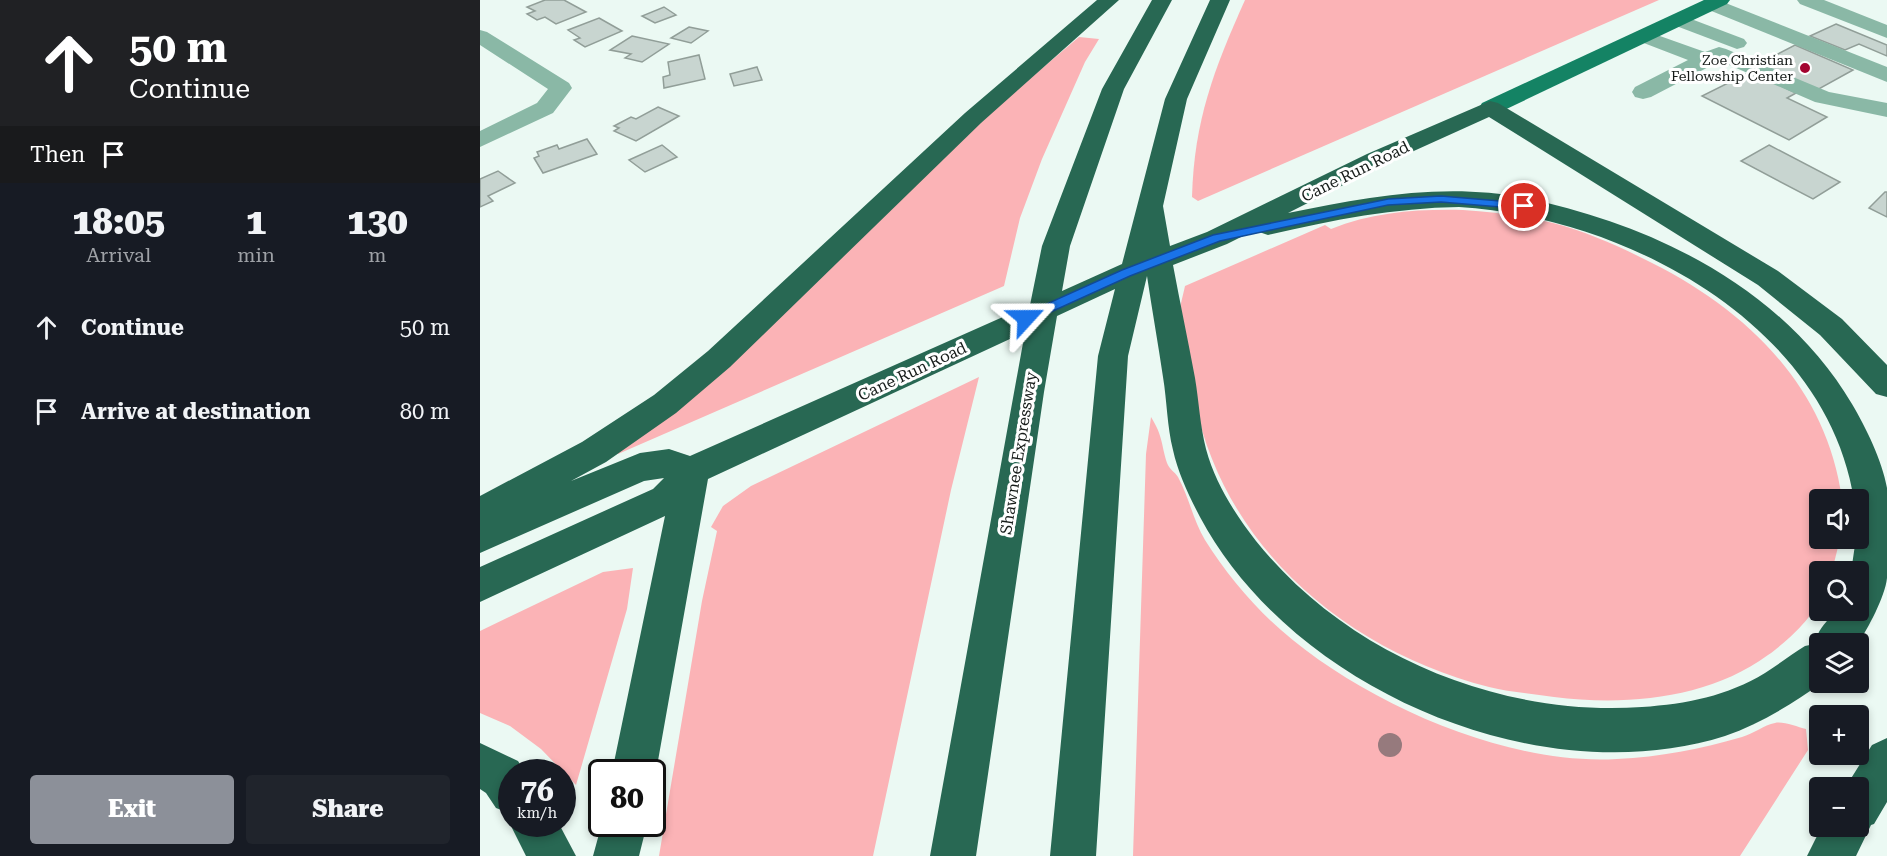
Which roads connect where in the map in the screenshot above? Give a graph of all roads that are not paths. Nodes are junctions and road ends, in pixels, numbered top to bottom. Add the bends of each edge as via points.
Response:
1 (1109, 0) edge
2 (1162, 0) edge
3 (1220, 0) edge
4 (1747, 0) edge
5 (1810, 0) edge
6 (1716, 2) edge
7 (1887, 12) edge
8 (1678, 20) junction
9 (1868, 24) junction
10 (1769, 26) junction
11 (1887, 32) edge
12 (480, 36) edge
13 (1643, 36) junction
14 (1620, 47) junction
15 (1721, 52) junction
16 (1680, 73) junction
17 (1887, 75) edge
18 (1643, 92) dead end
19 (1490, 108) junction
20 (1887, 110) edge
21 (480, 140) edge
22 (1150, 206) junction
23 (1217, 238) junction
24 (1887, 385) edge
25 (692, 471) junction
26 (480, 514) edge
27 (480, 537) edge
28 (1869, 576) edge
29 (480, 585) edge
30 (1809, 667) edge
31 (637, 759) edge
32 (1887, 760) edge
33 (480, 765) edge
34 (498, 775) edge
35 (1869, 790) edge
36 (542, 837) edge
37 (621, 837) edge
38 (1841, 837) edge
39 (553, 856) edge
40 (616, 856) edge
41 (953, 856) edge
42 (1073, 856) edge
43 (1830, 856) edge

1 - 26 highway via 973,118 719,359 665,404 594,452
2 - 41 highway, Shawnee Expressway via 1113,89 1056,246 1028,392
3 - 22 highway via 1176,99
4 - 10 street via 1786,16
5 - 9 street
6 - 8 main road, Cane Run Road
6 - 10 street
7 - 9 street
8 - 13 main road, Cane Run Road
8 - 15 street
9 - 11 street
10 - 15 street
10 - 17 street
12 - 21 street via 561,88 545,108
13 - 14 main road, Cane Run Road
13 - 15 street
14 - 16 street
14 - 19 main road, Cane Run Road
15 - 16 street
15 - 20 street via 1823,96
16 - 18 street
19 - 23 highway, Cane Run Road
19 - 24 highway via 1768,278 1831,327
22 - 30 highway via 1190,453 1215,511 1237,545 1276,593 1321,629 1385,672 1436,697 1492,716 1552,728 1608,732 1714,718 1746,706
22 - 42 highway via 1113,356
23 - 25 highway, Cane Run Road via 1116,278
23 - 28 highway via 1358,207 1441,199 1524,206 1575,218 1671,256 1724,288 1784,338 1827,391 1852,432 1866,468 1874,505 1874,554
25 - 27 highway via 669,463 639,467
25 - 29 highway, Cane Run Road via 664,500
25 - 31 highway
32 - 35 highway
33 - 34 highway
36 - 39 highway
37 - 40 highway
38 - 43 highway

